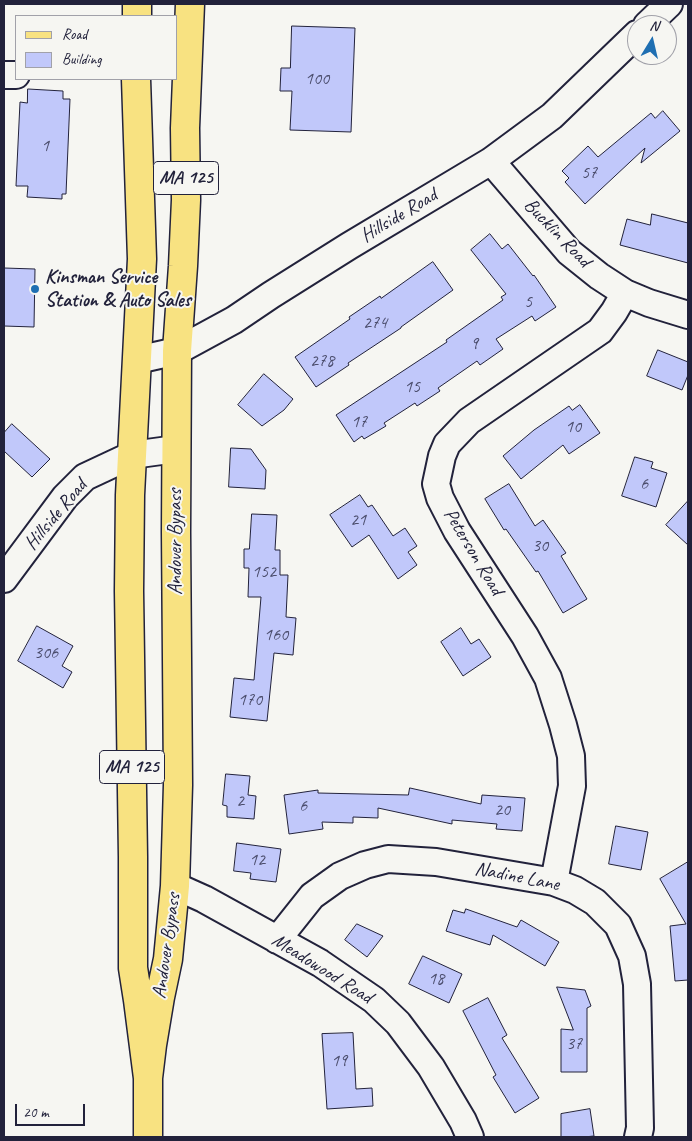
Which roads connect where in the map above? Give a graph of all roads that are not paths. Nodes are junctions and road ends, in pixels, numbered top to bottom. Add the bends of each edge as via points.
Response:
1 (190, 4) edge
2 (669, 4) edge
3 (657, 15) edge
4 (627, 44) edge
5 (136, 80) edge
6 (491, 161) junction
7 (625, 293) junction
8 (688, 315) edge
9 (177, 351) junction
10 (137, 360) junction
11 (176, 450) junction
12 (132, 455) junction
13 (4, 579) edge
14 (554, 882) junction
15 (175, 886) junction
16 (277, 940) junction
17 (148, 1078) junction
18 (148, 1137) edge
19 (470, 1137) edge
20 (638, 1137) edge

1 - 9 main road, Andover Bypass / MA 125 via 186,200
2 - 3 street
4 - 6 street, Hillside Road via 552,116
5 - 10 main road, Andover Bypass / MA 125 via 142,259
6 - 7 street, Bucklin Road via 569,252
6 - 9 street, Hillside Road via 234,320
7 - 8 street, Bucklin Road
7 - 14 street, Peterson Road via 600,331 469,421 448,444 436,484 457,531 525,636 548,678 563,725 571,756 572,786
9 - 10 street, Hillside Road
9 - 11 main road, Andover Bypass / MA 125
10 - 12 main road, Andover Bypass / MA 125
11 - 12 street, Hillside Road
11 - 15 main road, Andover Bypass / MA 125 via 178,785
12 - 13 street, Hillside Road via 85,477 65,498
12 - 17 main road, Andover Bypass / MA 125 via 129,626 133,968
14 - 16 street, Nadine Lane via 436,862 388,859 365,864 340,876 312,896
14 - 20 street, Nadine Lane via 595,902 618,925 632,956 637,984
15 - 16 street, Meadowood Road
15 - 17 main road, Andover Bypass / MA 125 via 168,959
16 - 19 street, Meadowood Road via 320,963 374,1000 398,1023 431,1067
17 - 18 main road, Andover Bypass / MA 125

